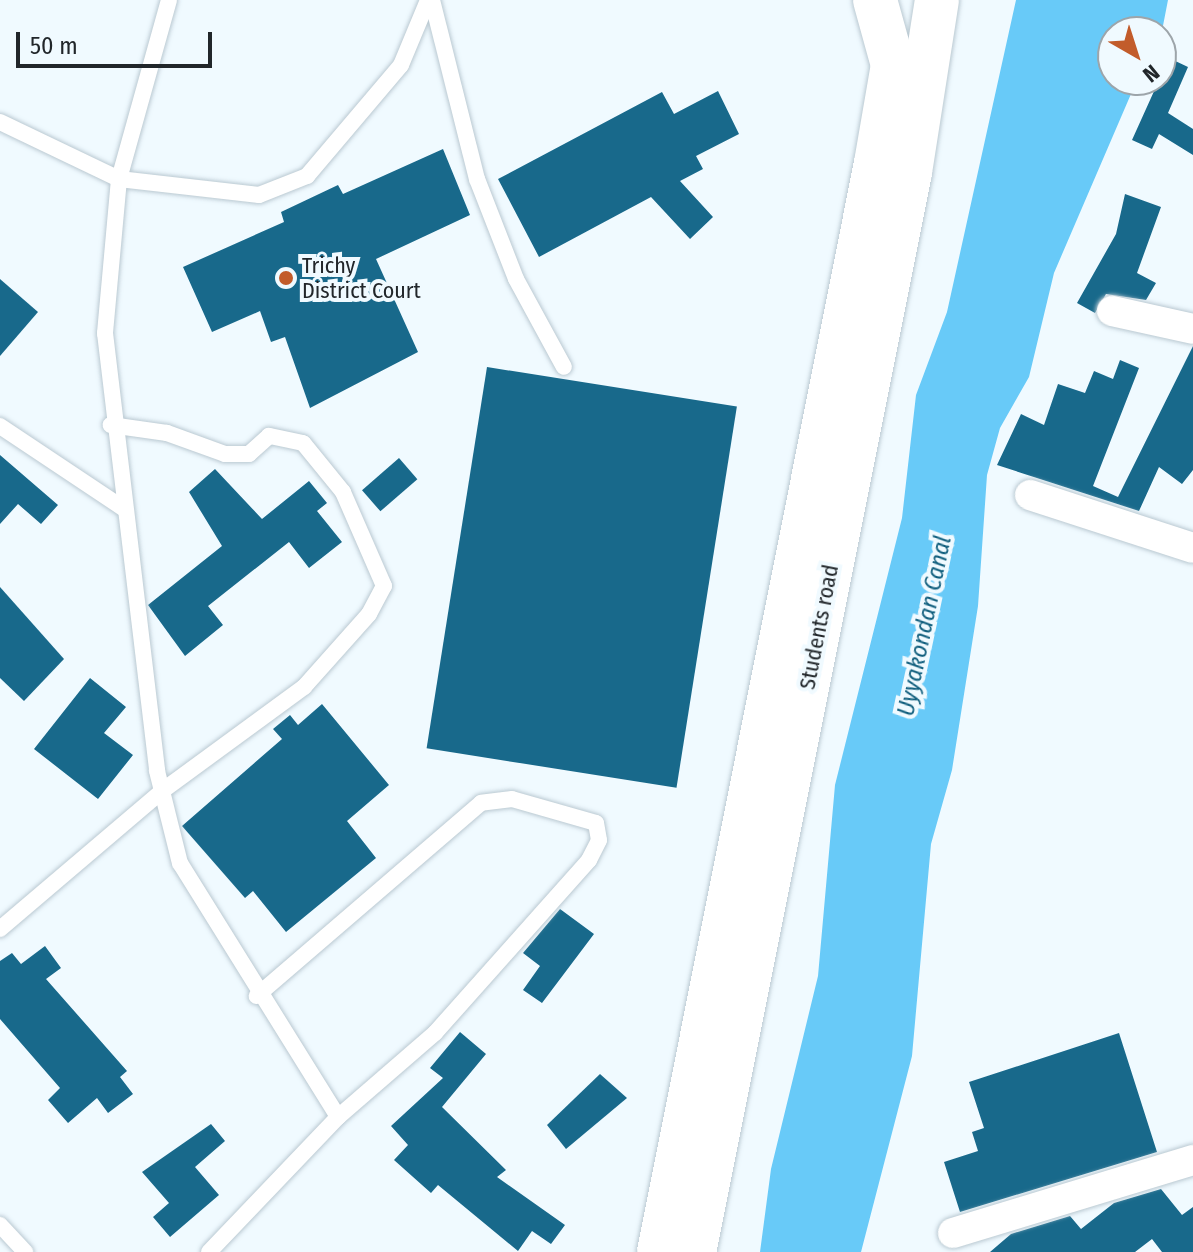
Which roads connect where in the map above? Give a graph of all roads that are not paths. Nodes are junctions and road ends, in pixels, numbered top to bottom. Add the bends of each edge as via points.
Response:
1 (169, 0) edge
2 (430, 0) edge
3 (875, 0) edge
4 (898, 0) edge
5 (937, 0) edge
6 (893, 65) junction
7 (0, 122) edge
8 (119, 179) junction
9 (1112, 311) dead end
10 (1193, 329) edge
11 (564, 367) dead end
12 (111, 425) junction
13 (0, 426) edge
14 (1030, 495) dead end
15 (123, 508) junction
16 (1193, 548) edge
17 (162, 791) junction
18 (1, 926) edge
19 (257, 996) junction
20 (338, 1117) junction
21 (1193, 1160) edge
22 (0, 1225) edge
23 (953, 1233) dead end
24 (25, 1252) edge
25 (209, 1252) edge
26 (659, 1252) edge
27 (694, 1252) edge

1 - 8 lane
2 - 8 lane via 401,65 307,176 259,195
2 - 11 lane via 477,179 516,279
3 - 6 main road
4 - 6 main road
5 - 27 main road, Students road via 910,172
6 - 26 main road
7 - 8 lane
8 - 12 lane via 105,333
9 - 10 street
12 - 15 lane
12 - 17 lane via 167,433 225,454 249,454 269,436 303,443 343,492 384,586 369,614 304,687
13 - 15 lane
14 - 16 street
15 - 17 lane
17 - 18 lane
17 - 19 lane via 180,863
19 - 20 lane
19 - 20 lane via 481,803 512,799 596,823 599,840 589,860 435,1033
20 - 25 lane
21 - 23 street
22 - 24 lane

